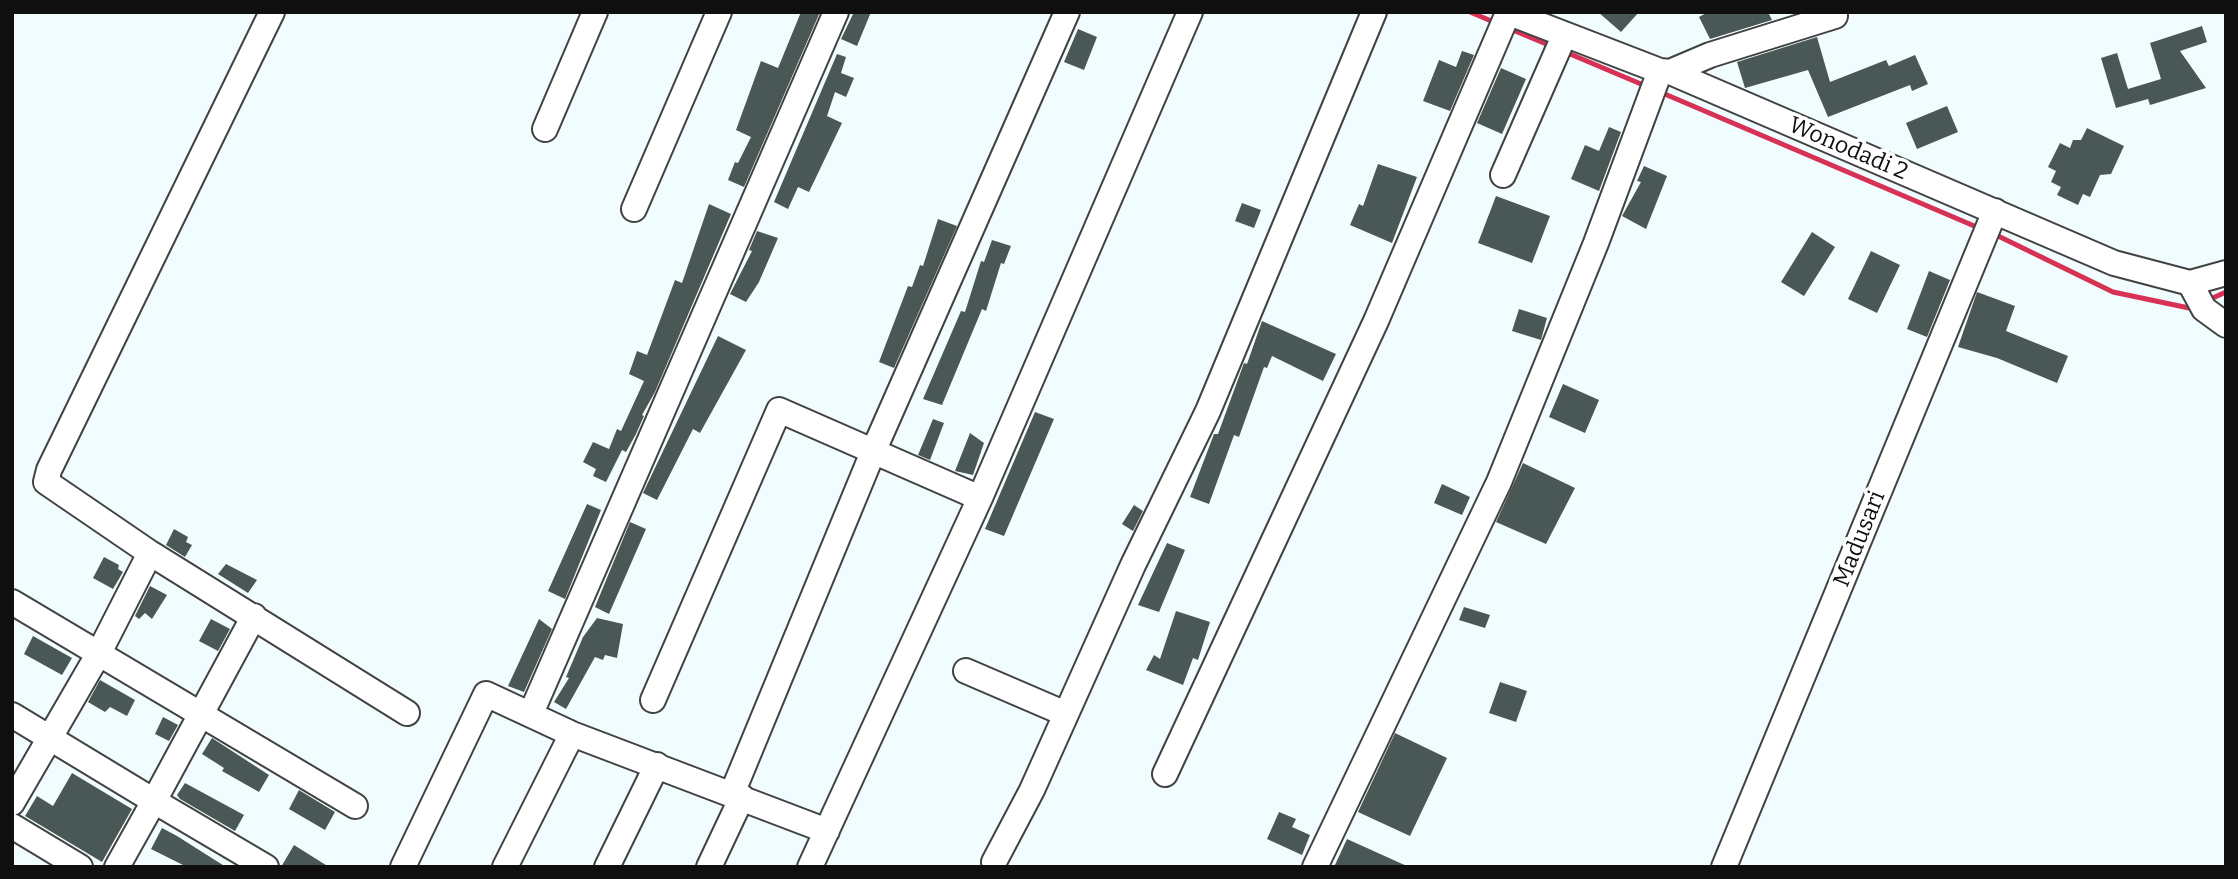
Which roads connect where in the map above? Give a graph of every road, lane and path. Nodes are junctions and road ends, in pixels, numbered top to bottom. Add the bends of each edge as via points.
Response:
1 (272, 12) edge
2 (595, 12) edge
3 (719, 12) edge
4 (836, 12) edge
5 (1067, 12) edge
6 (1190, 12) edge
7 (1374, 12) edge
8 (1835, 16) dead end
9 (1504, 20) edge
10 (1560, 45) junction
11 (1660, 80) junction
12 (545, 129) dead end
13 (1503, 175) dead end
14 (634, 209) dead end
15 (1994, 213) junction
16 (2226, 273) edge
17 (2196, 295) junction
18 (2226, 325) edge
19 (873, 452) junction
20 (980, 498) junction
21 (150, 553) junction
22 (12, 602) edge
23 (254, 616) junction
24 (99, 653) junction
25 (966, 671) dead end
26 (653, 700) dead end
27 (537, 702) dead end
28 (201, 713) junction
29 (407, 713) dead end
30 (1066, 714) junction
31 (12, 715) edge
32 (572, 734) junction
33 (51, 738) junction
34 (657, 765) junction
35 (1165, 774) dead end
36 (739, 791) junction
37 (154, 801) junction
38 (12, 803) edge
39 (355, 806) dead end
40 (12, 826) edge
41 (827, 831) junction
42 (994, 862) dead end
43 (80, 867) edge
44 (117, 867) edge
45 (266, 867) edge
46 (403, 867) edge
47 (505, 867) edge
48 (607, 867) edge
49 (709, 867) edge
50 (810, 867) edge
51 (1315, 867) edge
52 (1724, 867) edge

1 - 21 street via 46,477 50,487
2 - 12 street
3 - 14 street
4 - 27 street
5 - 19 street
6 - 20 street
7 - 30 street via 1208,411
8 - 11 street via 1710,55
9 - 10 street, Wonodadi 2
9 - 35 street via 1376,321
10 - 11 street, Wonodadi 2
10 - 13 street
11 - 15 street, Wonodadi 2
11 - 51 street via 1499,482
15 - 17 street, Wonodadi 2
15 - 52 street, Madusari
16 - 17 street
17 - 18 street
19 - 20 street
19 - 26 street via 779,410
19 - 36 street
20 - 41 street
21 - 23 street
21 - 24 street
22 - 24 street
23 - 28 street
23 - 29 street
24 - 28 street
24 - 33 street
25 - 30 street
28 - 37 street
28 - 39 street
30 - 42 street
31 - 33 street
32 - 34 street
32 - 46 street via 486,694
32 - 47 street
33 - 37 street
33 - 38 street
34 - 36 street
34 - 48 street
36 - 41 street
36 - 49 street
37 - 44 street
37 - 45 street
40 - 43 street
41 - 50 street

